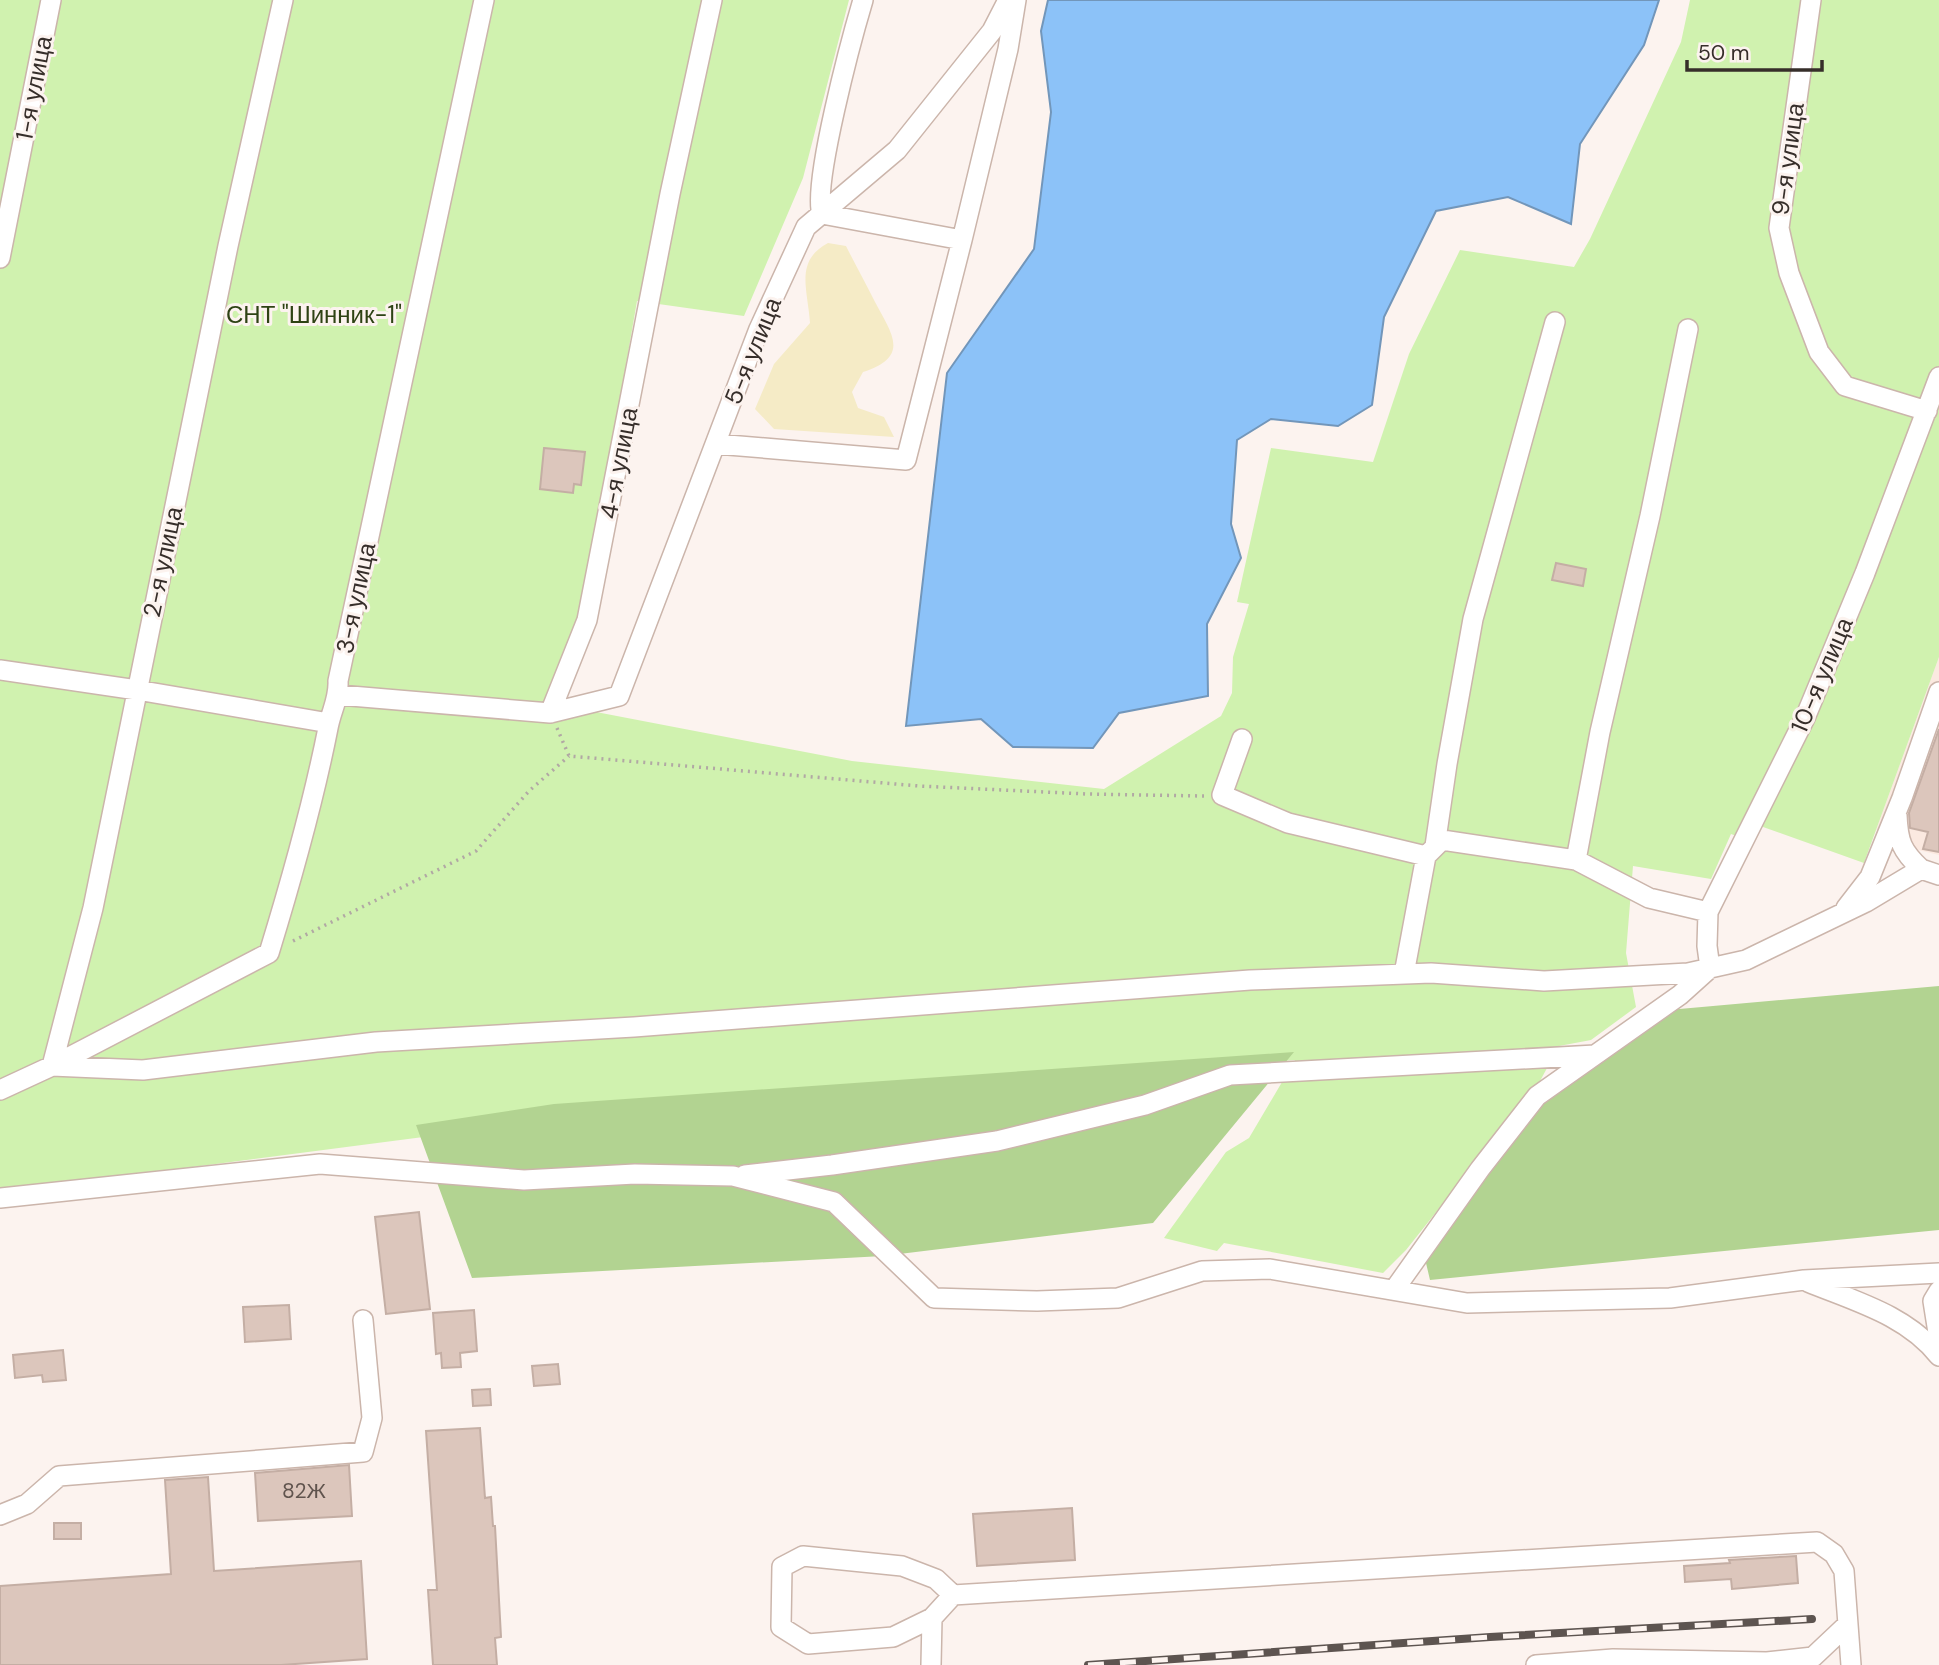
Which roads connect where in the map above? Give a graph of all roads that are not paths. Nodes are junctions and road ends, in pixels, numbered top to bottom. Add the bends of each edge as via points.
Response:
1 (51, 0) edge
2 (283, 0) edge
3 (484, 0) edge
4 (712, 0) edge
5 (863, 0) edge
6 (1008, 0) edge
7 (1016, 0) edge
8 (1811, 0) edge
9 (822, 214) junction
10 (962, 240) junction
11 (0, 258) edge
12 (1555, 322) dead end
13 (1688, 329) dead end
14 (1939, 377) edge
15 (1927, 411) junction
16 (716, 444) junction
17 (0, 670) edge
18 (137, 690) junction
19 (1939, 692) edge
20 (339, 695) junction
21 (550, 713) junction
22 (329, 723) junction
23 (1242, 739) dead end
24 (1897, 810) junction
25 (1431, 851) junction
26 (1576, 860) junction
27 (1930, 872) edge
28 (1708, 912) junction
29 (1843, 913) junction
30 (1710, 968) junction
31 (1404, 974) junction
32 (1597, 1055) junction
33 (52, 1066) junction
34 (0, 1090) edge
35 (733, 1176) junction
36 (0, 1198) edge
37 (1939, 1273) edge
38 (1804, 1280) junction
39 (1394, 1290) junction
40 (1939, 1291) edge
41 (363, 1320) dead end
42 (1939, 1339) edge
43 (1939, 1356) edge
44 (0, 1515) edge
45 (953, 1595) junction
46 (932, 1618) junction
47 (1848, 1624) junction
48 (1659, 1663) edge
49 (931, 1665) edge
50 (1536, 1665) edge
51 (1851, 1665) edge

1 - 11 street, 1-я улица
2 - 18 street, 2-я улица
3 - 20 street, 3-я улица via 341,668
4 - 21 street, 4-я улица via 587,620
5 - 9 street via 823,172
6 - 9 street, 5-я улица via 992,31 897,150
7 - 10 street
8 - 15 street, 9-я улица via 1779,228 1789,273 1819,352 1845,386
9 - 10 street
9 - 16 street, 5-я улица via 806,227 759,330
10 - 16 street via 905,460
12 - 25 street via 1473,619
13 - 26 street
14 - 15 street, 10-я улица
15 - 28 street, 10-я улица via 1805,718
16 - 21 street, 5-я улица via 619,696
17 - 18 street
18 - 22 street
18 - 33 street, 2-я улица via 93,908
19 - 24 street
20 - 21 street
20 - 22 street, 3-я улица
22 - 33 street, 3-я улица via 317,788 269,953
23 - 25 street via 1222,795 1288,822
24 - 27 street via 1898,836 1905,854
24 - 29 street via 1870,877
25 - 26 street via 1442,840
25 - 31 street
26 - 28 street via 1649,898
27 - 29 street
28 - 30 street, 10-я улица
29 - 30 street via 1746,960
30 - 31 street via 1544,982
30 - 32 street
31 - 33 street via 376,1042 143,1070
32 - 35 street via 1230,1075 1144,1105 998,1141
32 - 39 street via 1537,1096
33 - 34 street
35 - 36 street via 635,1174 524,1180 320,1164
35 - 39 street via 834,1202 934,1298 1118,1298 1202,1271 1270,1269
37 - 38 street
38 - 39 street via 1670,1298 1467,1303
38 - 43 street via 1895,1318 1916,1331
40 - 42 street via 1933,1301
41 - 44 street via 372,1418 363,1452 59,1476 27,1504
45 - 46 street
45 - 46 street via 936,1579 902,1566 803,1556 782,1567 781,1626 808,1644 893,1637
45 - 47 street via 1817,1542 1834,1554 1843,1571
46 - 49 street
47 - 48 street via 1813,1657
47 - 51 street
48 - 50 street via 1613,1659

